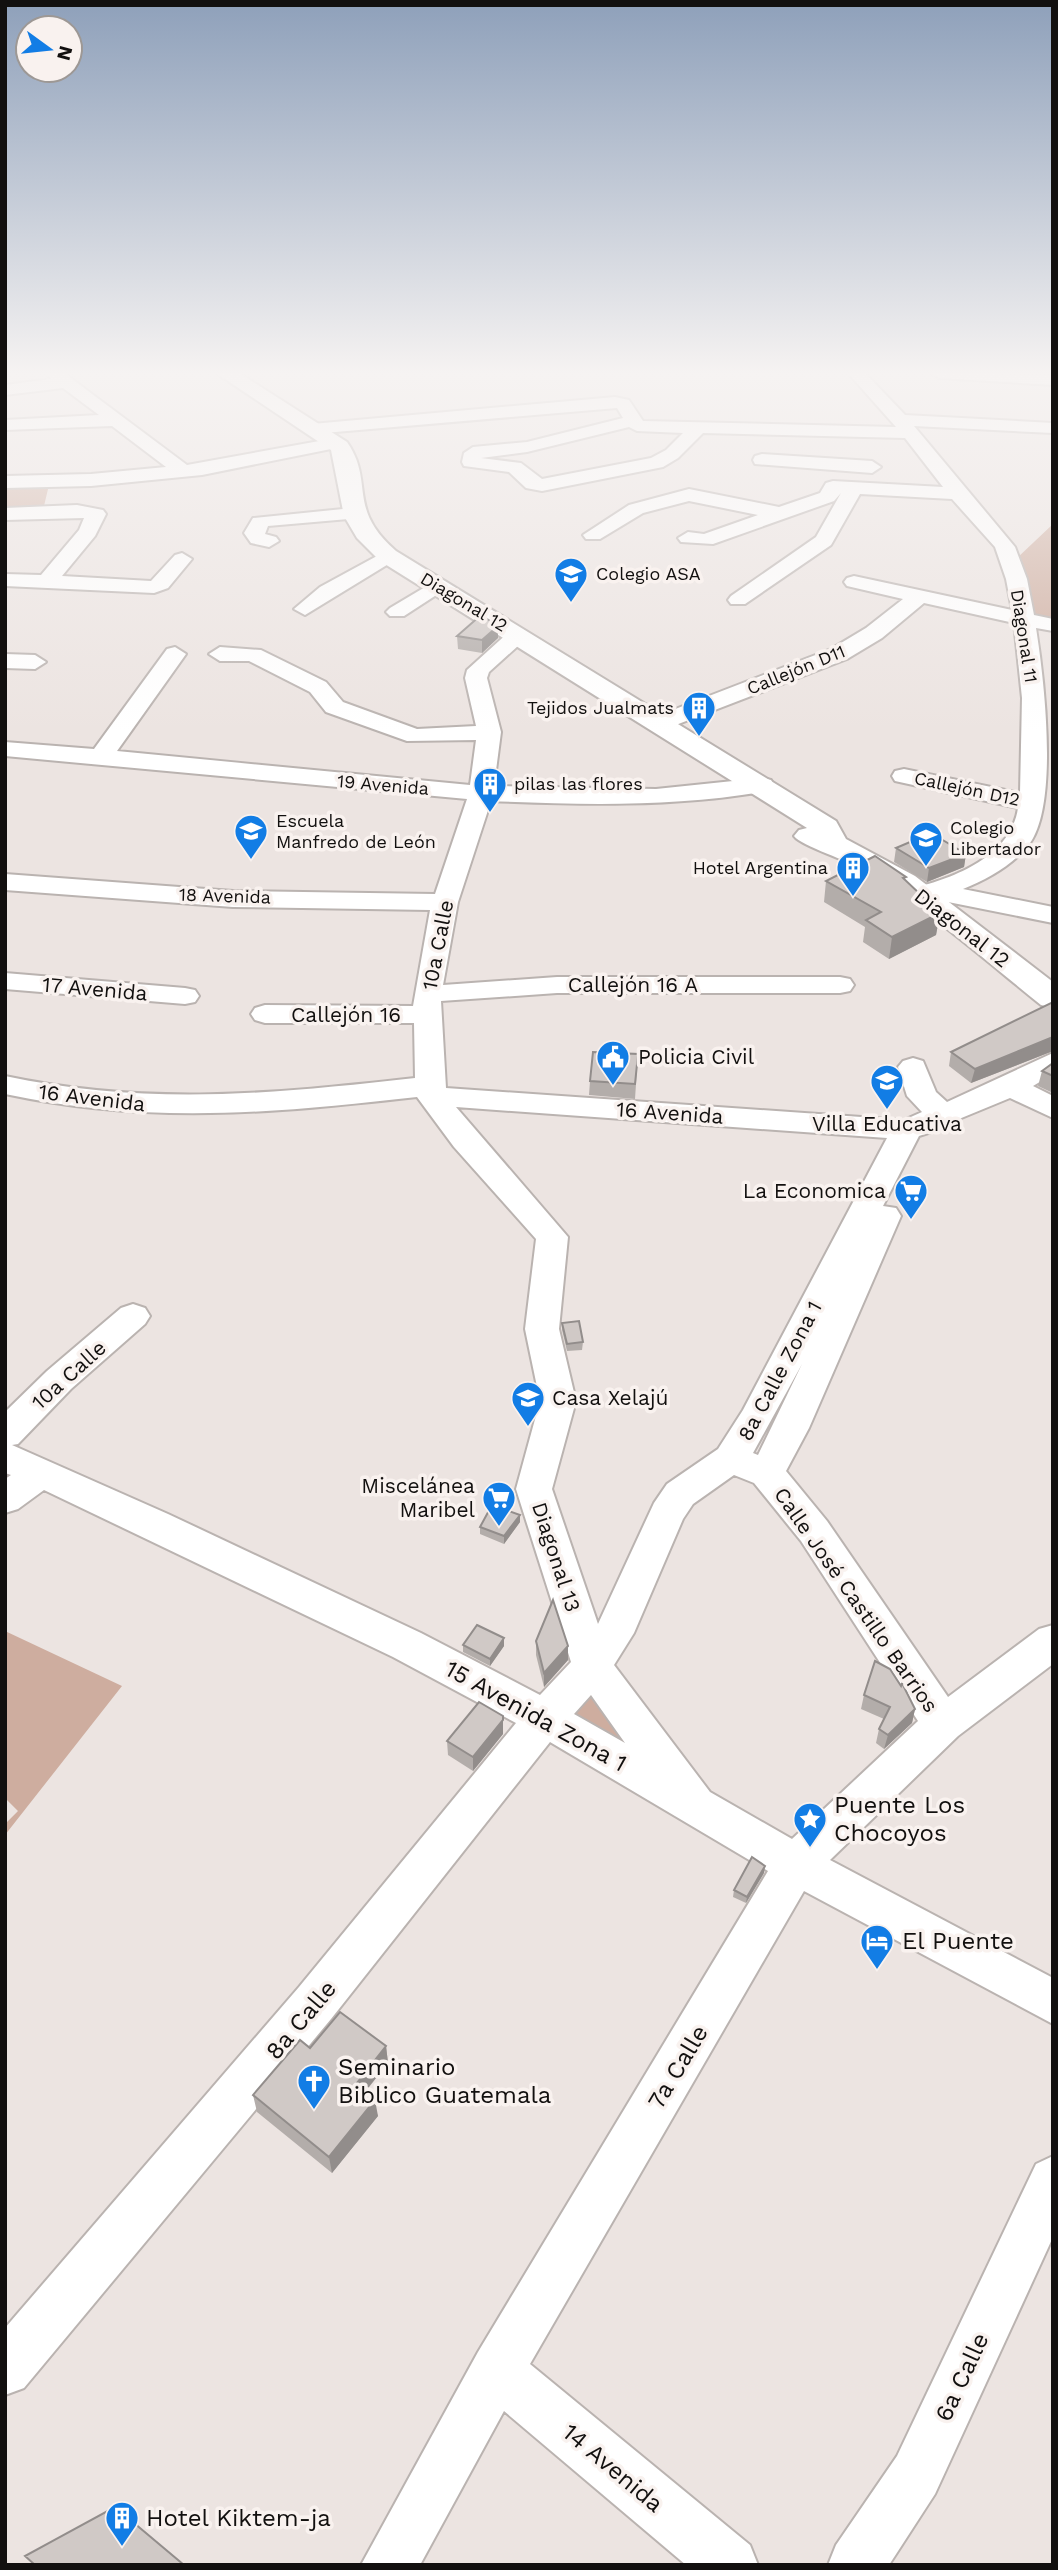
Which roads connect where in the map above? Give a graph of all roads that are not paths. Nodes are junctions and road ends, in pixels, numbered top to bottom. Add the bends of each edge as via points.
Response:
1 (350, 493) edge
2 (834, 493) edge
3 (842, 493) edge
4 (941, 493) edge
5 (958, 494) joint
6 (778, 513) junction
7 (5, 514) edge
8 (353, 514) junction
9 (593, 535) dead end
10 (688, 538) dead end
11 (269, 541) dead end
12 (388, 556) junction
13 (182, 559) dead end
14 (5, 580) edge
15 (48, 580) junction
16 (854, 582) dead end
17 (437, 586) junction
18 (920, 596) junction
19 (738, 600) dead end
20 (305, 609) dead end
21 (397, 612) dead end
22 (1024, 618) junction
23 (1053, 625) edge
24 (518, 636) junction
25 (175, 654) dead end
26 (220, 654) dead end
27 (5, 661) edge
28 (35, 662) dead end
29 (660, 723) junction
30 (1044, 729) edge
31 (489, 732) junction
32 (5, 749) edge
33 (102, 755) junction
34 (904, 776) dead end
35 (748, 788) junction
36 (481, 794) junction
37 (1030, 803) junction
38 (5, 882) edge
39 (929, 893) junction
40 (445, 902) junction
41 (1053, 915) edge
42 (5, 981) edge
43 (840, 985) dead end
44 (185, 996) dead end
45 (1053, 998) edge
46 (427, 1005) junction
47 (265, 1014) dead end
48 (1053, 1062) edge
49 (913, 1067) dead end
50 (5, 1085) edge
51 (1011, 1086) junction
52 (431, 1091) junction
53 (1053, 1109) edge
54 (945, 1117) junction
55 (907, 1130) junction
56 (133, 1316) dead end
57 (5, 1434) edge
58 (731, 1459) junction
59 (22, 1466) edge
60 (767, 1473) junction
61 (5, 1499) edge
62 (1053, 1642) edge
63 (592, 1666) junction
64 (545, 1718) junction
65 (943, 1724) junction
66 (695, 1805) junction
67 (796, 1864) junction
68 (1053, 2002) edge
69 (1053, 2181) edge
70 (5, 2369) edge
71 (497, 2371) junction
72 (389, 2565) edge
73 (730, 2565) edge
74 (856, 2565) edge

1 - 8 main road, Diagonal 12
2 - 6 street
3 - 19 street via 824,541
4 - 5 street
5 - 22 street, Diagonal 11 via 1008,554
6 - 9 street via 689,495 636,509
6 - 10 street via 706,540
7 - 15 street via 96,514 88,532
8 - 11 street via 267,520 260,523 254,536
8 - 12 main road, Diagonal 12 via 366,537
12 - 17 main road, Diagonal 12
12 - 20 street
13 - 15 street via 154,587
14 - 15 street
16 - 18 street
17 - 21 street
17 - 24 main road, Diagonal 12
18 - 22 street
18 - 29 street, Callejón D11 via 839,654
22 - 23 street
22 - 30 street, Diagonal 11
24 - 29 main road, Diagonal 12
24 - 31 street, 10a Calle via 478,670
25 - 33 street
26 - 31 street via 253,655 326,693 334,707 404,734
27 - 28 street
29 - 35 main road, Diagonal 12
30 - 37 street, Diagonal 11
31 - 36 street, 10a Calle
32 - 33 street, 19 Avenida
33 - 36 street, 19 Avenida
34 - 37 street, Callejón D12
35 - 36 street, 19 Avenida via 667,796
35 - 39 main road, Diagonal 12 via 807,835 833,841
36 - 40 street, 10a Calle
37 - 39 street, Diagonal 11 via 1023,834 1010,851
38 - 40 street, 18 Avenida via 233,899
39 - 41 street
39 - 45 main road, Diagonal 12
40 - 46 street, 10a Calle
42 - 44 street, 17 Avenida
43 - 46 street, Callejón 16 A via 557,985
46 - 47 street, Callejón 16
46 - 52 street, 10a Calle
48 - 51 street
49 - 54 street via 922,1096
50 - 52 street, 16 Avenida via 58,1099 206,1108
51 - 53 street
51 - 54 street
52 - 55 street, 16 Avenida
52 - 63 street, Diagonal 13 via 458,1130 552,1237 542,1329 558,1401 534,1489
54 - 55 street
55 - 58 street, 8a Calle Zona 1
55 - 60 street, 8a Calle Zona 1 via 899,1184
56 - 57 street, 10a Calle
58 - 60 street, Calle José Castillo Barrios
58 - 63 street, 8a Calle Zona 1 via 680,1494 667,1513 614,1633
59 - 61 street
59 - 64 street, 15 Avenida Zona 1 via 395,1639
60 - 65 street, Calle José Castillo Barrios via 814,1531
62 - 65 street, 7a Calle
63 - 64 street, 8a Calle
63 - 66 street, Diagonal 13
64 - 66 street, 15 Avenida Zona 1
64 - 70 street, 8a Calle via 316,2003
65 - 67 street, 7a Calle
66 - 67 street, 15 Avenida Zona 1
67 - 68 street, 15 Avenida Zona 1
67 - 71 street, 7a Calle
69 - 74 street, 6a Calle via 916,2475
71 - 72 street, 7a Calle
71 - 73 street, 14 Avenida

